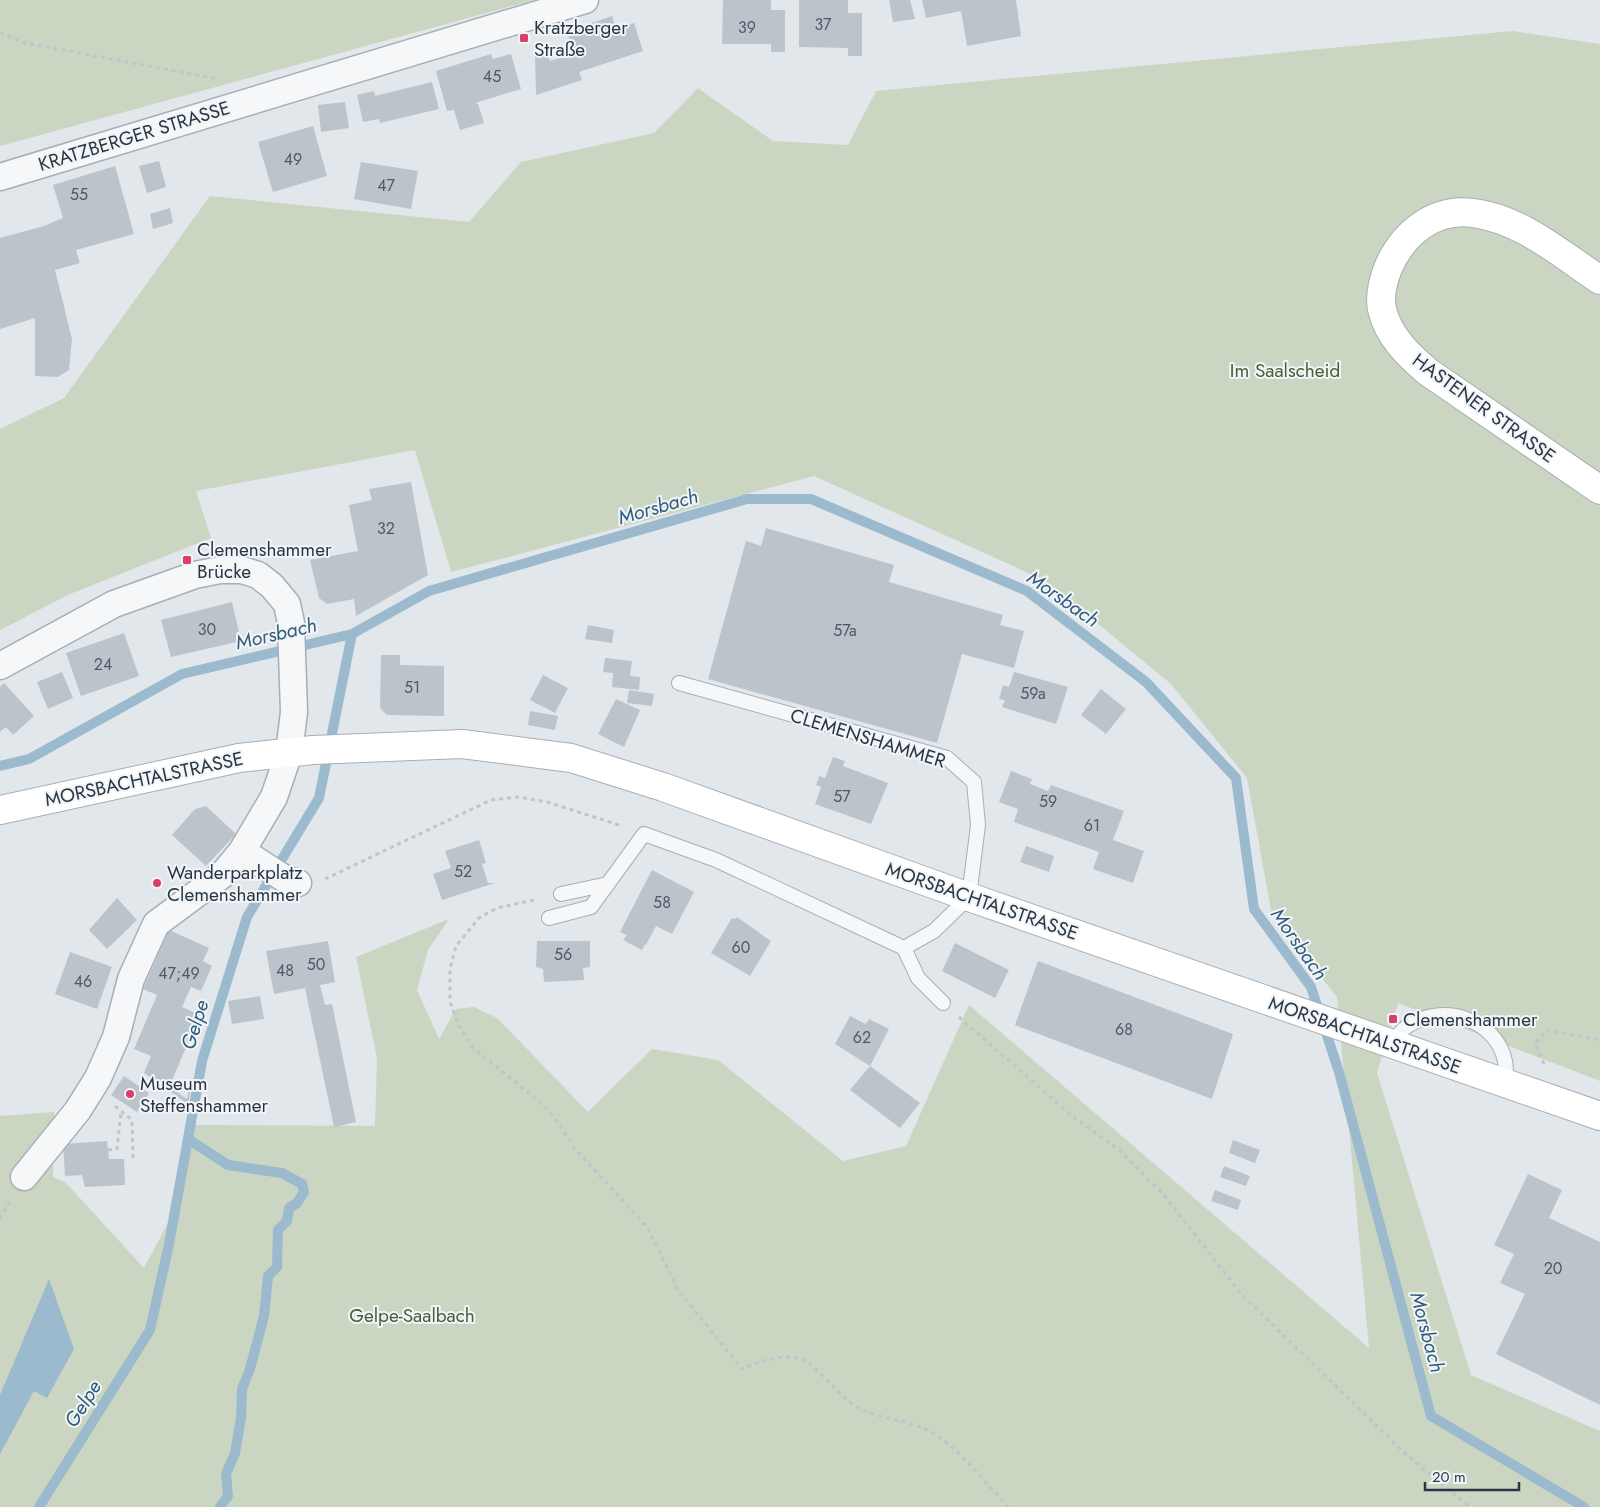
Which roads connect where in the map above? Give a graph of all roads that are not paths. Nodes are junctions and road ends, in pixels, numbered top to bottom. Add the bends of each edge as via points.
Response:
1 (585, 0) edge
2 (0, 177) edge
3 (1600, 280) edge
4 (1600, 490) edge
5 (0, 666) edge
6 (679, 683) dead end
7 (301, 751) junction
8 (0, 810) edge
9 (242, 851) junction
10 (292, 881) road end
11 (608, 884) junction
12 (561, 894) road end
13 (969, 897) junction
14 (549, 918) dead end
15 (904, 948) junction
16 (943, 1003) road end
17 (1391, 1044) junction
18 (1507, 1084) junction
19 (1600, 1116) edge
20 (24, 1177) dead end

1 - 2 street, KRATZBERGER STRASSE
3 - 4 main road, HASTENER STRASSE via 1512,224 1473,213 1448,213 1420,225 1402,243 1382,283 1382,308 1393,335 1408,355 1428,372
5 - 7 street via 114,604 196,575 242,570 258,575 287,604 291,623 294,712
6 - 13 lane, CLEMENSHAMMER via 947,758 974,782 978,825
7 - 8 main road, MORSBACHTALSTRASSE via 239,758
7 - 9 street
7 - 13 main road, MORSBACHTALSTRASSE via 462,744 571,758 663,787
9 - 10 street
9 - 20 street via 222,875 156,924 131,979 116,1037 98,1078 78,1110
11 - 12 lane
11 - 14 lane via 590,908
11 - 15 lane via 644,834 716,860
13 - 15 lane via 934,931
13 - 17 main road, MORSBACHTALSTRASSE
15 - 16 lane via 918,978
17 - 18 main road, MORSBACHTALSTRASSE
17 - 18 lane via 1408,1025 1430,1015 1454,1014 1476,1023 1494,1038 1505,1060
18 - 19 main road, MORSBACHTALSTRASSE

